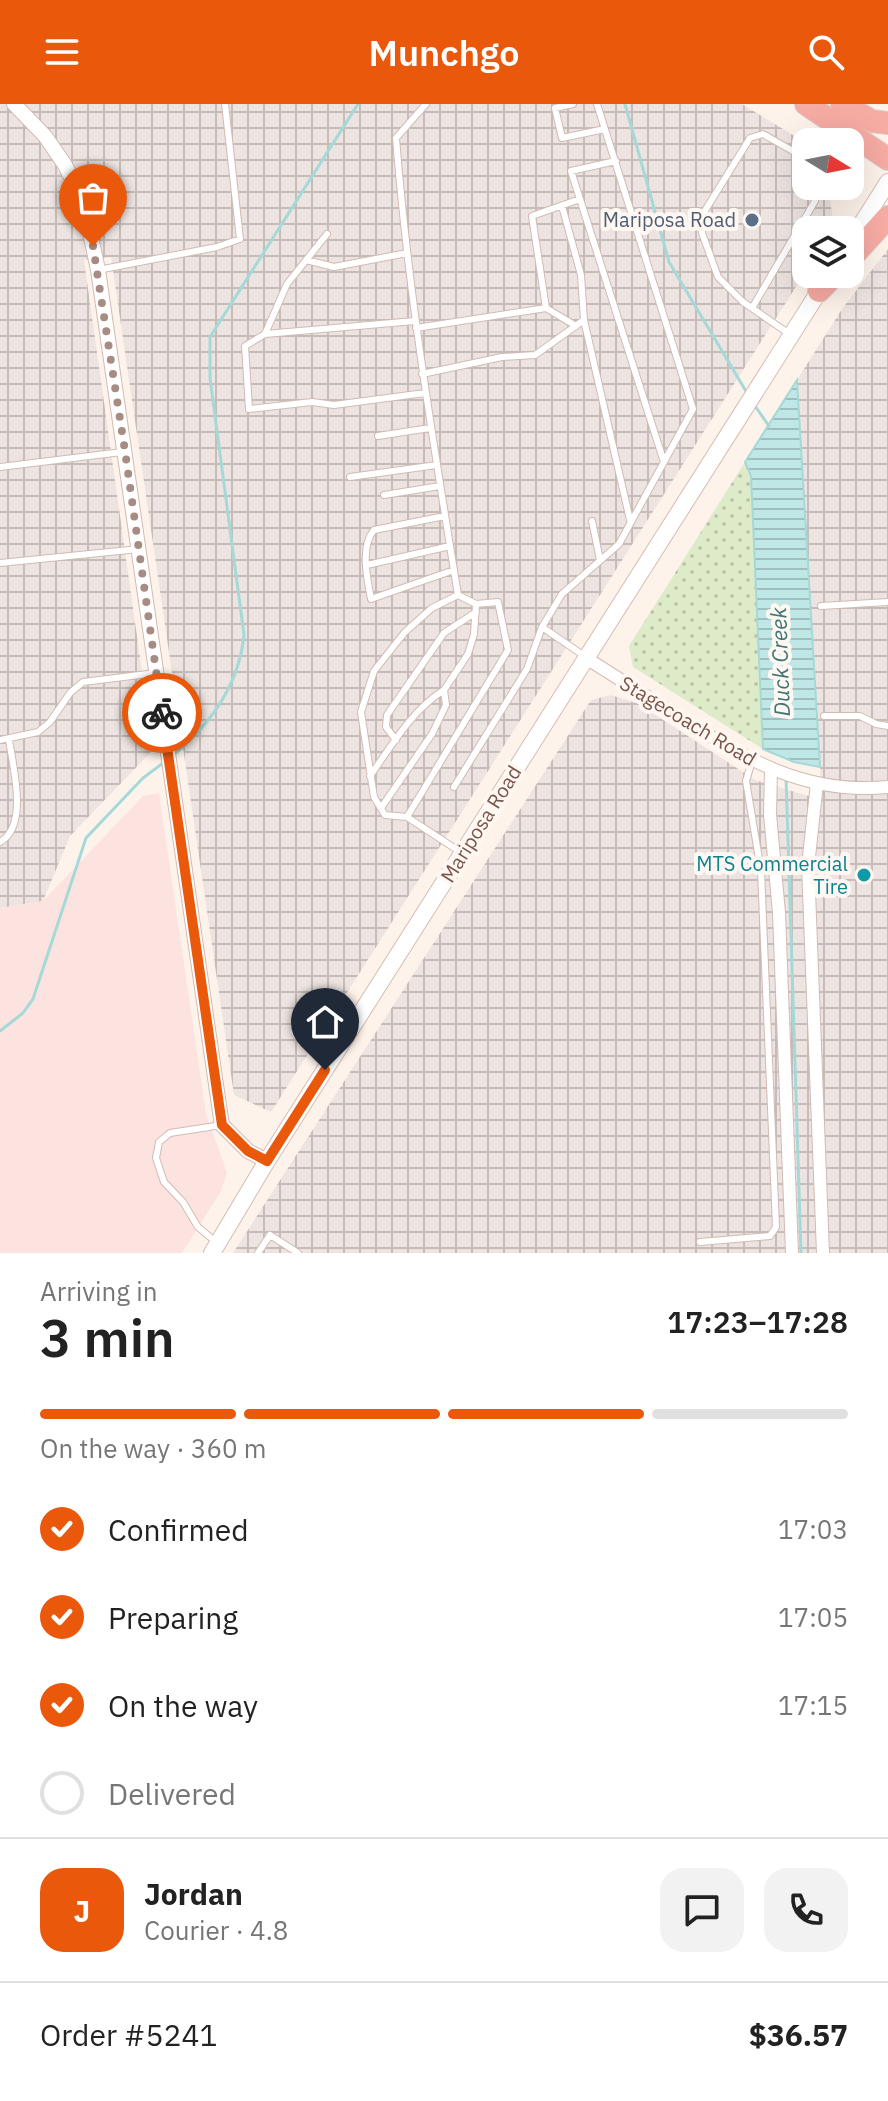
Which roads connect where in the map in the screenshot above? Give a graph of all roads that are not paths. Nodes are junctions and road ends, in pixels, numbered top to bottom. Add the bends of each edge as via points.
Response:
1 (14, 104) edge
2 (225, 104) edge
3 (426, 104) edge
4 (573, 104) edge
5 (597, 104) edge
6 (806, 104) edge
7 (842, 104) edge
8 (888, 123) edge
9 (605, 129) junction
10 (792, 150) edge
11 (888, 159) edge
12 (616, 161) junction
13 (888, 182) edge
14 (580, 199) junction
15 (815, 200) edge
16 (562, 206) junction
17 (888, 217) edge
18 (864, 220) edge
19 (327, 234) dead end
20 (864, 244) edge
21 (407, 253) junction
22 (306, 260) junction
23 (98, 270) junction
24 (823, 288) edge
25 (546, 308) junction
26 (752, 308) junction
27 (584, 320) junction
28 (416, 324) junction
29 (576, 326) junction
30 (265, 334) junction
31 (791, 335) junction
32 (422, 374) junction
33 (425, 393) junction
34 (430, 428) junction
35 (378, 436) dead end
36 (125, 451) junction
37 (664, 460) junction
38 (437, 465) junction
39 (0, 467) edge
40 (350, 477) dead end
41 (440, 486) junction
42 (384, 495) dead end
43 (445, 516) junction
44 (592, 521) dead end
45 (630, 521) junction
46 (450, 546) junction
47 (139, 549) junction
48 (600, 561) junction
49 (0, 563) edge
50 (367, 565) junction
51 (454, 570) junction
52 (458, 595) junction
53 (888, 602) edge
54 (821, 606) dead end
55 (476, 608) junction
56 (542, 627) junction
57 (586, 658) junction
58 (156, 673) junction
59 (444, 690) junction
60 (824, 716) dead end
61 (888, 726) edge
62 (0, 740) edge
63 (9, 740) junction
64 (396, 740) junction
65 (752, 761) junction
66 (771, 770) junction
67 (370, 776) junction
68 (817, 783) junction
69 (454, 787) dead end
70 (888, 787) edge
71 (381, 808) junction
72 (407, 817) junction
73 (0, 842) edge
74 (462, 853) junction
75 (222, 1125) junction
76 (267, 1161) junction
77 (700, 1242) dead end
78 (215, 1248) edge
79 (258, 1253) edge
80 (298, 1253) edge
81 (792, 1253) edge
82 (823, 1253) edge

1 - 23 street via 65,165 79,193
2 - 23 lane via 240,239
3 - 21 lane via 396,138
4 - 9 lane via 555,108 562,138
5 - 9 lane
6 - 11 highway
7 - 8 highway via 872,121
9 - 12 lane
10 - 26 lane via 763,134 750,138 701,217 718,277
12 - 14 lane via 571,171
12 - 37 lane via 693,409
13 - 18 main road
14 - 16 lane
14 - 37 lane
15 - 26 lane
16 - 25 lane via 532,216
16 - 27 lane via 581,275
17 - 20 highway
19 - 22 lane
21 - 22 lane via 334,267
21 - 28 lane
22 - 30 lane via 287,284
23 - 36 street
24 - 31 main road, Mariposa Road
25 - 28 lane
25 - 29 lane
26 - 31 lane
27 - 29 lane
27 - 45 lane
28 - 30 lane
28 - 32 lane
29 - 32 lane via 535,355
30 - 33 lane via 245,346 249,409
31 - 57 main road, Mariposa Road
32 - 33 lane
33 - 34 lane
34 - 35 lane
34 - 38 lane
36 - 39 lane
36 - 47 street
37 - 45 lane
38 - 40 lane
38 - 41 lane
41 - 42 lane
41 - 43 lane
43 - 46 lane
43 - 50 lane via 374,530 367,538
44 - 48 lane
45 - 48 lane via 619,544
46 - 50 lane
46 - 51 lane
47 - 49 lane
47 - 58 street
48 - 56 lane via 562,594
50 - 51 lane via 371,599
51 - 52 lane
52 - 55 lane
52 - 67 lane via 414,624 374,671 361,712
53 - 54 lane
55 - 59 lane via 468,654
55 - 64 lane via 444,633 387,715 386,727
55 - 72 lane via 498,602 508,650
56 - 57 lane
56 - 69 lane via 527,669
57 - 65 street, Stagecoach Road
57 - 74 main road, Mariposa Road
58 - 63 lane via 83,682 38,732
58 - 75 street
59 - 64 lane
59 - 71 lane via 446,705 432,734
60 - 61 lane via 860,716
62 - 63 lane
63 - 73 lane via 18,813
64 - 67 lane
65 - 66 street, Stagecoach Road
65 - 77 lane via 746,781 761,871 776,1227 770,1236
66 - 68 street, Stagecoach Road
66 - 81 street
67 - 71 lane
68 - 70 street, Stagecoach Road
68 - 82 street via 808,866
71 - 72 lane via 385,815
72 - 74 lane
74 - 76 main road, Mariposa Road
75 - 76 street via 248,1151
75 - 78 lane via 170,1133 159,1142 156,1158 164,1182
76 - 78 main road, Mariposa Road
79 - 80 lane via 270,1235

